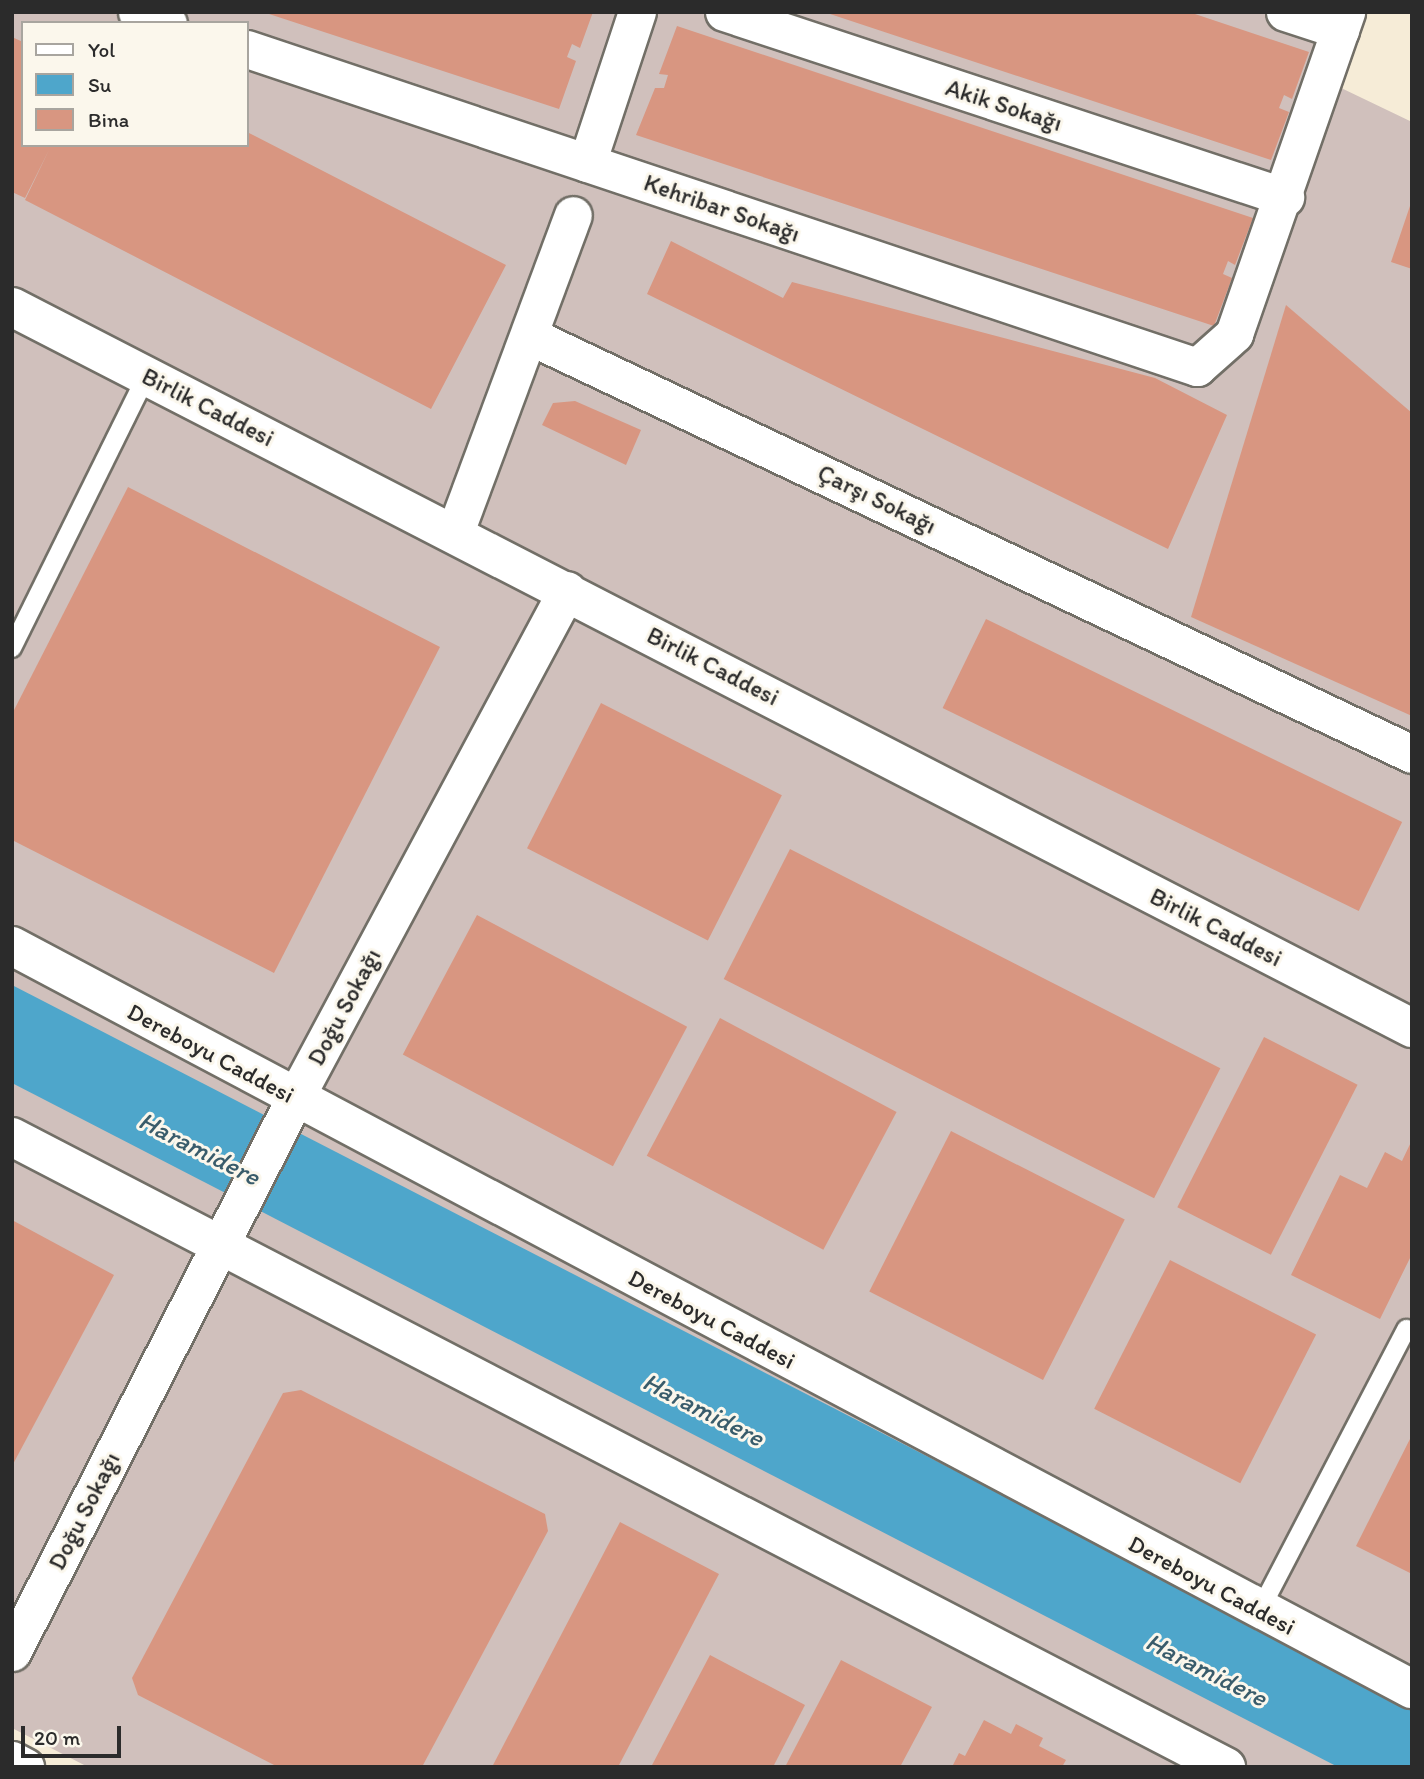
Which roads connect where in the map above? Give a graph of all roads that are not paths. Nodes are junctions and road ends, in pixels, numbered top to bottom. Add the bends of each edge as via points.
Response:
1 (137, 12) edge
2 (637, 12) edge
3 (724, 12) edge
4 (1286, 12) edge
5 (162, 21) edge
6 (1343, 21) edge
7 (248, 49) edge
8 (587, 163) junction
9 (1284, 197) junction
10 (573, 215) dead end
11 (12, 307) edge
12 (530, 336) junction
13 (147, 375) junction
14 (455, 532) junction
15 (568, 590) junction
16 (12, 648) edge
17 (1412, 754) edge
18 (12, 946) edge
19 (1412, 1028) edge
20 (295, 1098) junction
21 (12, 1137) edge
22 (219, 1245) junction
23 (1406, 1329) dead end
24 (1260, 1610) junction
25 (12, 1651) edge
26 (1412, 1689) edge
27 (12, 1760) edge
28 (25, 1767) edge
29 (1226, 1767) edge

1 - 5 street
2 - 8 street
3 - 9 street, Akik Sokağı
4 - 6 street
6 - 9 street
7 - 8 street, Kehribar Sokağı
8 - 9 street, Kehribar Sokağı via 1197,367 1234,334
10 - 12 street
11 - 13 street, Birlik Caddesi
12 - 14 street
12 - 17 street, Çarşı Sokağı
13 - 14 street, Birlik Caddesi
13 - 16 lane
14 - 15 street, Birlik Caddesi
15 - 19 street, Birlik Caddesi
15 - 20 street, Doğu Sokağı
18 - 20 street, Dereboyu Caddesi
20 - 22 street, Doğu Sokağı
20 - 24 street, Dereboyu Caddesi
21 - 22 street
22 - 25 street, Doğu Sokağı
22 - 29 street
23 - 24 lane
24 - 26 street, Dereboyu Caddesi
27 - 28 street

